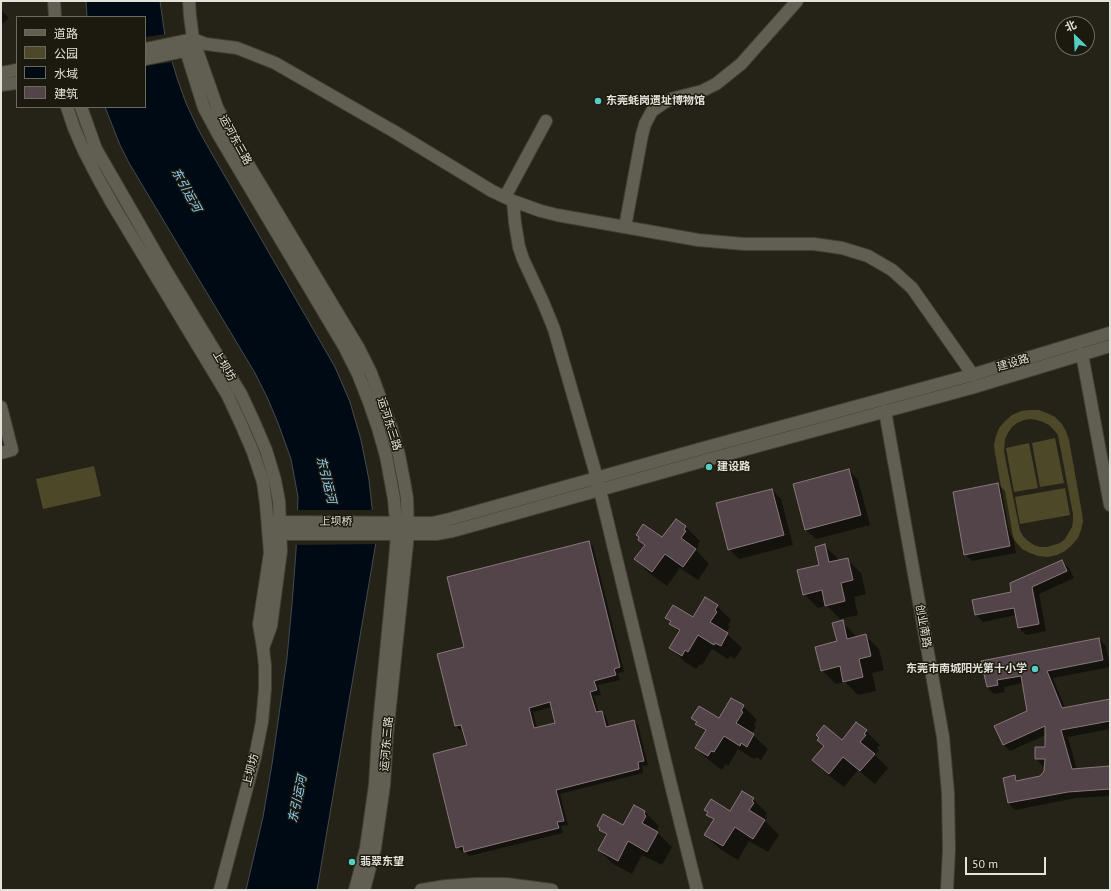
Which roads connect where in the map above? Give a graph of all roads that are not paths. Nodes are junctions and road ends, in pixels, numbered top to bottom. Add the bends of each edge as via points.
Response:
1 (54, 1) edge
2 (189, 1) edge
3 (797, 1) edge
4 (55, 16) edge
5 (193, 45) junction
6 (146, 49) edge
7 (171, 49) junction
8 (146, 59) edge
9 (16, 70) edge
10 (1, 73) edge
11 (16, 82) edge
12 (1, 86) edge
13 (68, 108) edge
14 (81, 108) edge
15 (546, 121) dead end
16 (509, 199) junction
17 (625, 227) junction
18 (1110, 333) edge
19 (1110, 346) edge
20 (1082, 354) junction
21 (973, 375) junction
22 (1, 407) edge
23 (885, 411) junction
24 (1, 453) edge
25 (598, 484) junction
26 (1110, 505) edge
27 (280, 528) junction
28 (381, 528) joint
29 (402, 528) junction
30 (220, 890) edge
31 (355, 890) edge
32 (364, 890) edge
33 (421, 890) edge
34 (552, 890) edge
35 (697, 890) edge
36 (947, 890) edge

1 - 4 street
2 - 5 street, 运河东三路
3 - 17 street via 741,64 716,84 702,91 671,99 652,111 642,135
5 - 7 street
5 - 16 street via 236,48 275,63
5 - 29 street, 运河东三路 via 230,134 358,347 371,373 399,455 407,498
6 - 7 street
7 - 8 street
9 - 10 street
11 - 12 street
13 - 27 street, 上坝坊 via 84,151 105,191 228,396 253,452 263,482 266,504
14 - 27 street, 上坝坊 via 96,149 111,176 241,394 266,450 275,480
15 - 16 street
16 - 17 street via 557,215
16 - 25 street via 523,259 554,329
17 - 21 street via 706,241 828,245 868,256 892,270 912,288
18 - 21 street, 建设路
19 - 20 street, 建设路
20 - 23 street, 建设路 via 972,388
20 - 26 street
21 - 25 street, 建设路
22 - 24 street via 12,450
23 - 25 street, 建设路
23 - 36 street, 创业南路 via 943,738 948,793
25 - 29 street, 建设路 via 453,531 436,534
25 - 35 street
27 - 28 street, 上坝桥
27 - 30 street, 上坝坊 via 281,551 271,626 264,648 266,689 262,722
28 - 29 street, 建设路
29 - 31 street, 运河东三路 via 389,628 375,785 366,848
29 - 32 street, 运河东三路 via 384,785 375,848
33 - 34 street via 476,884 506,884

